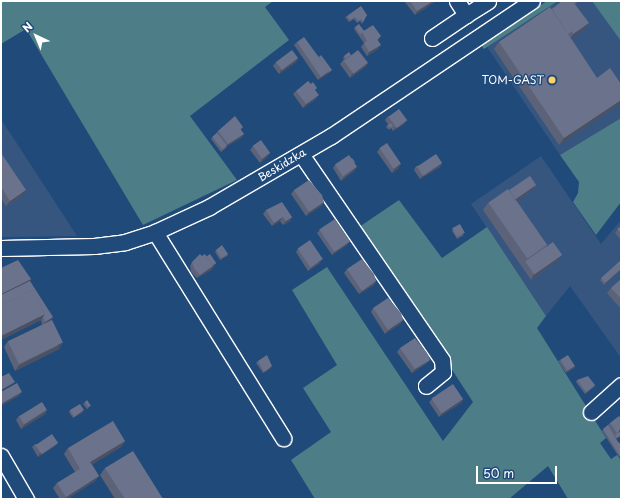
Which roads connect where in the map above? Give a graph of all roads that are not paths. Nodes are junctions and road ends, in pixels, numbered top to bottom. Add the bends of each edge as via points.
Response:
1 (456, 1) edge
2 (488, 1) edge
3 (532, 1) edge
4 (466, 16) junction
5 (432, 38) dead end
6 (301, 154) junction
7 (155, 232) junction
8 (1, 248) edge
9 (621, 385) edge
10 (426, 386) dead end
11 (591, 412) dead end
12 (283, 438) dead end
13 (1, 456) edge
14 (26, 499) edge

1 - 4 street
2 - 4 street
3 - 6 street, Beskidzka
4 - 5 street
6 - 7 street, Beskidzka via 231,195
6 - 10 street via 442,360 443,372
7 - 8 street, Beskidzka via 111,244
7 - 12 street
9 - 11 street
13 - 14 street

